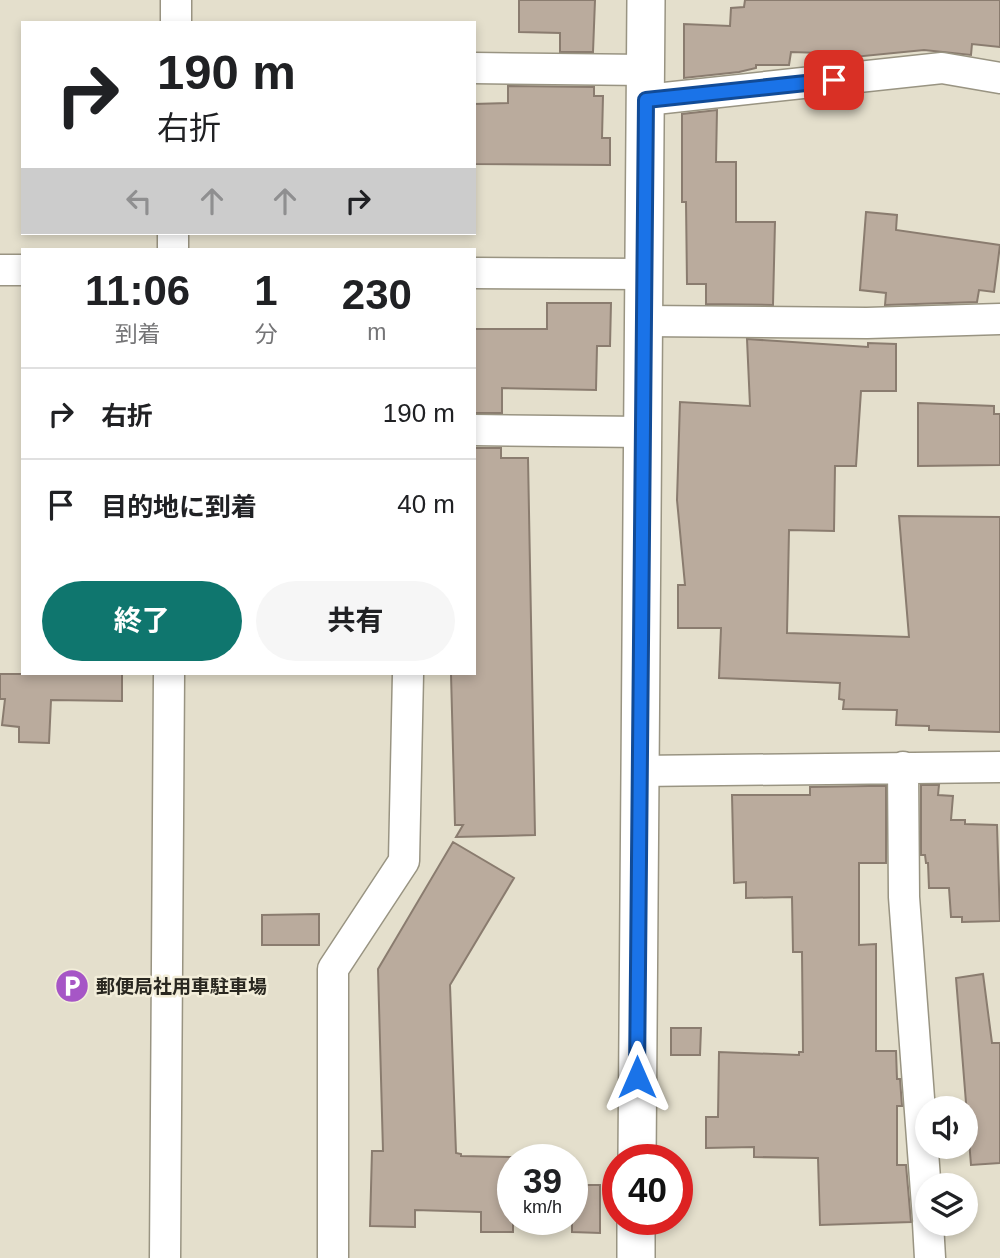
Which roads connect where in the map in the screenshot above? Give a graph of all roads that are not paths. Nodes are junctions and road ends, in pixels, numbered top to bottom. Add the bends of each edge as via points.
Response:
1 (176, 0) edge
2 (646, 0) edge
3 (176, 21) edge
4 (476, 68) edge
5 (1000, 78) edge
6 (646, 85) junction
7 (0, 270) edge
8 (21, 270) edge
9 (476, 273) edge
10 (644, 274) junction
11 (1000, 319) edge
12 (643, 321) junction
13 (476, 430) edge
14 (642, 432) junction
15 (169, 675) edge
16 (408, 675) edge
17 (903, 766) junction
18 (1000, 766) edge
19 (639, 771) junction
20 (637, 1144) edge
21 (924, 1173) edge
22 (636, 1235) edge
23 (929, 1236) edge
24 (165, 1258) edge
25 (333, 1258) edge
26 (636, 1258) edge
27 (930, 1258) edge

1 - 3 street
2 - 6 street
4 - 6 street
5 - 6 street via 942,68
6 - 10 street
7 - 8 street
9 - 10 street
10 - 12 street
11 - 12 street
12 - 14 street
13 - 14 street
14 - 19 street
15 - 24 street
16 - 25 street via 404,861 333,969
17 - 18 street
17 - 19 street
17 - 21 street via 904,897
19 - 20 street
22 - 26 street
23 - 27 street

